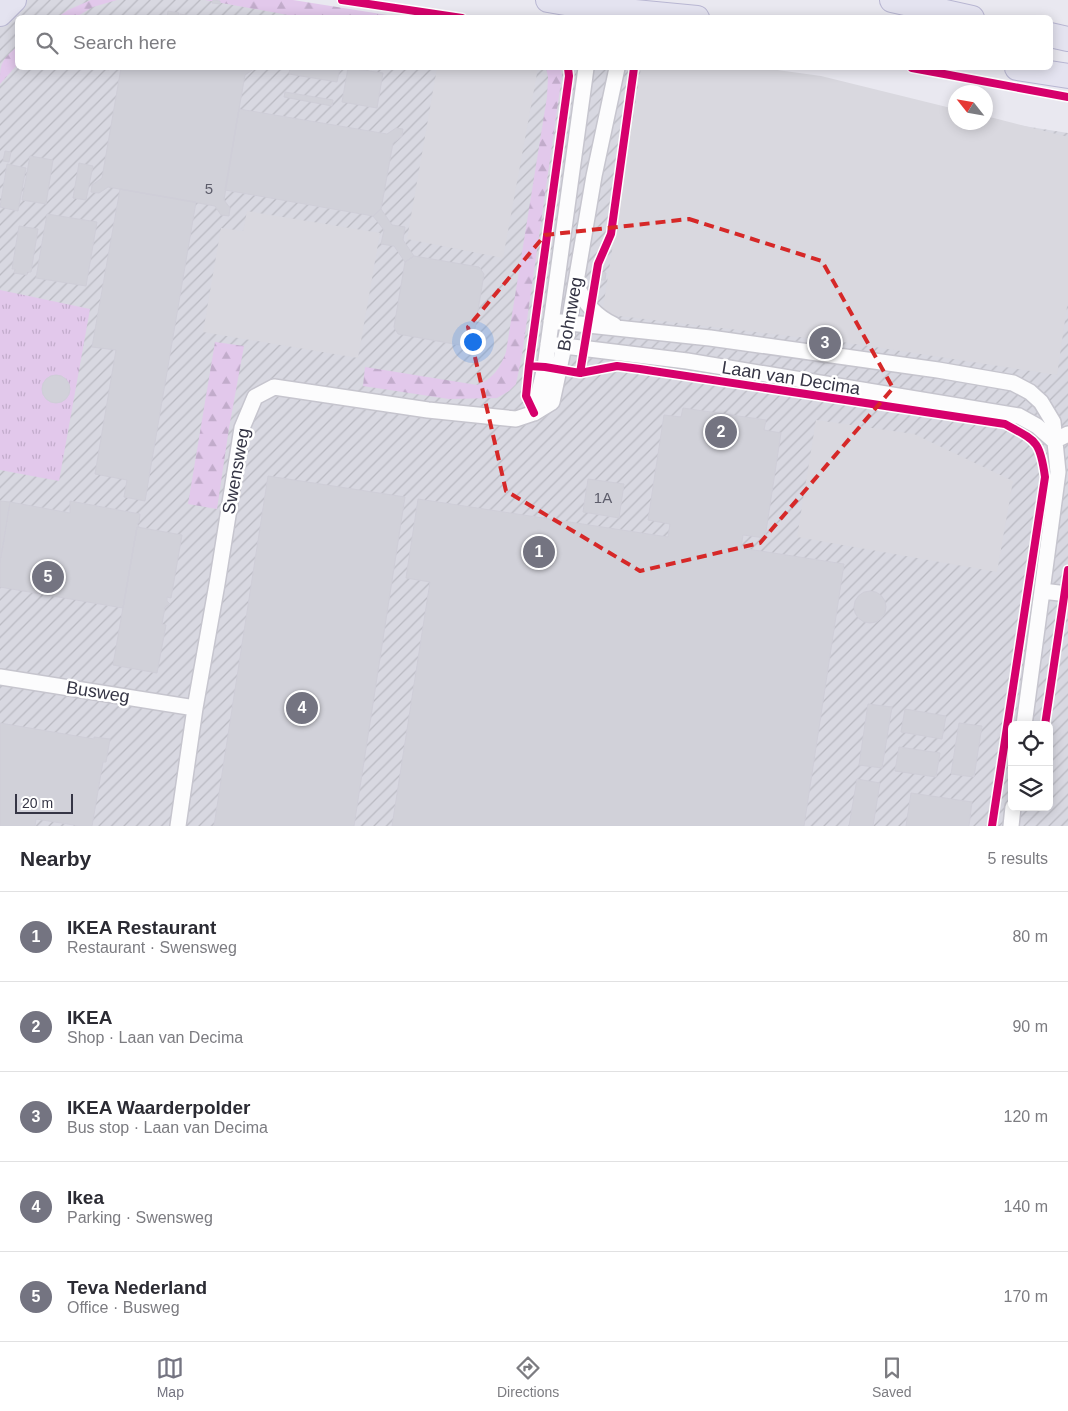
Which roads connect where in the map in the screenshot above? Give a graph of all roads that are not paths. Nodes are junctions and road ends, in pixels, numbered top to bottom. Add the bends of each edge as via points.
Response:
1 (14, 0) edge
2 (548, 0) edge
3 (892, 0) edge
4 (595, 8) edge
5 (623, 10) edge
6 (0, 14) edge
7 (669, 15) edge
8 (959, 15) edge
9 (1053, 36) edge
10 (1068, 39) edge
11 (586, 70) edge
12 (617, 70) edge
13 (1030, 70) edge
14 (1068, 76) edge
15 (576, 284) junction
16 (550, 320) junction
17 (570, 323) junction
18 (622, 329) junction
19 (548, 344) junction
20 (565, 347) junction
21 (534, 413) junction
22 (1068, 434) edge
23 (1054, 442) junction
24 (1042, 591) junction
25 (1068, 594) edge
26 (0, 677) edge
27 (195, 708) junction
28 (1025, 721) edge
29 (1013, 811) edge
30 (178, 826) edge
31 (1011, 826) edge

1 - 6 main road
2 - 4 main road
3 - 8 main road
4 - 5 main road
5 - 7 main road
9 - 10 main road
11 - 16 street, Bohnweg
12 - 15 street, Bohnweg
13 - 14 main road
15 - 17 street, Bohnweg
15 - 18 street, Laan van Decima via 591,310
16 - 17 street, Laan van Decima
16 - 19 street, Bohnweg
17 - 18 street, Laan van Decima
17 - 20 street, Bohnweg
18 - 23 street, Laan van Decima via 710,338 1013,383 1041,402 1053,422
19 - 20 street, Laan van Decima
19 - 21 street, Bohnweg
20 - 21 street, Bohnweg via 552,402
20 - 23 street, Laan van Decima via 687,361 1019,416 1037,426
21 - 27 street, Swensweg via 516,419 428,410 274,387 255,397 242,428
22 - 23 street
23 - 24 street, Laan van Decima via 1058,472
24 - 25 street
24 - 28 street, Laan van Decima
26 - 27 street, Busweg
27 - 30 street, Swensweg
29 - 31 street

